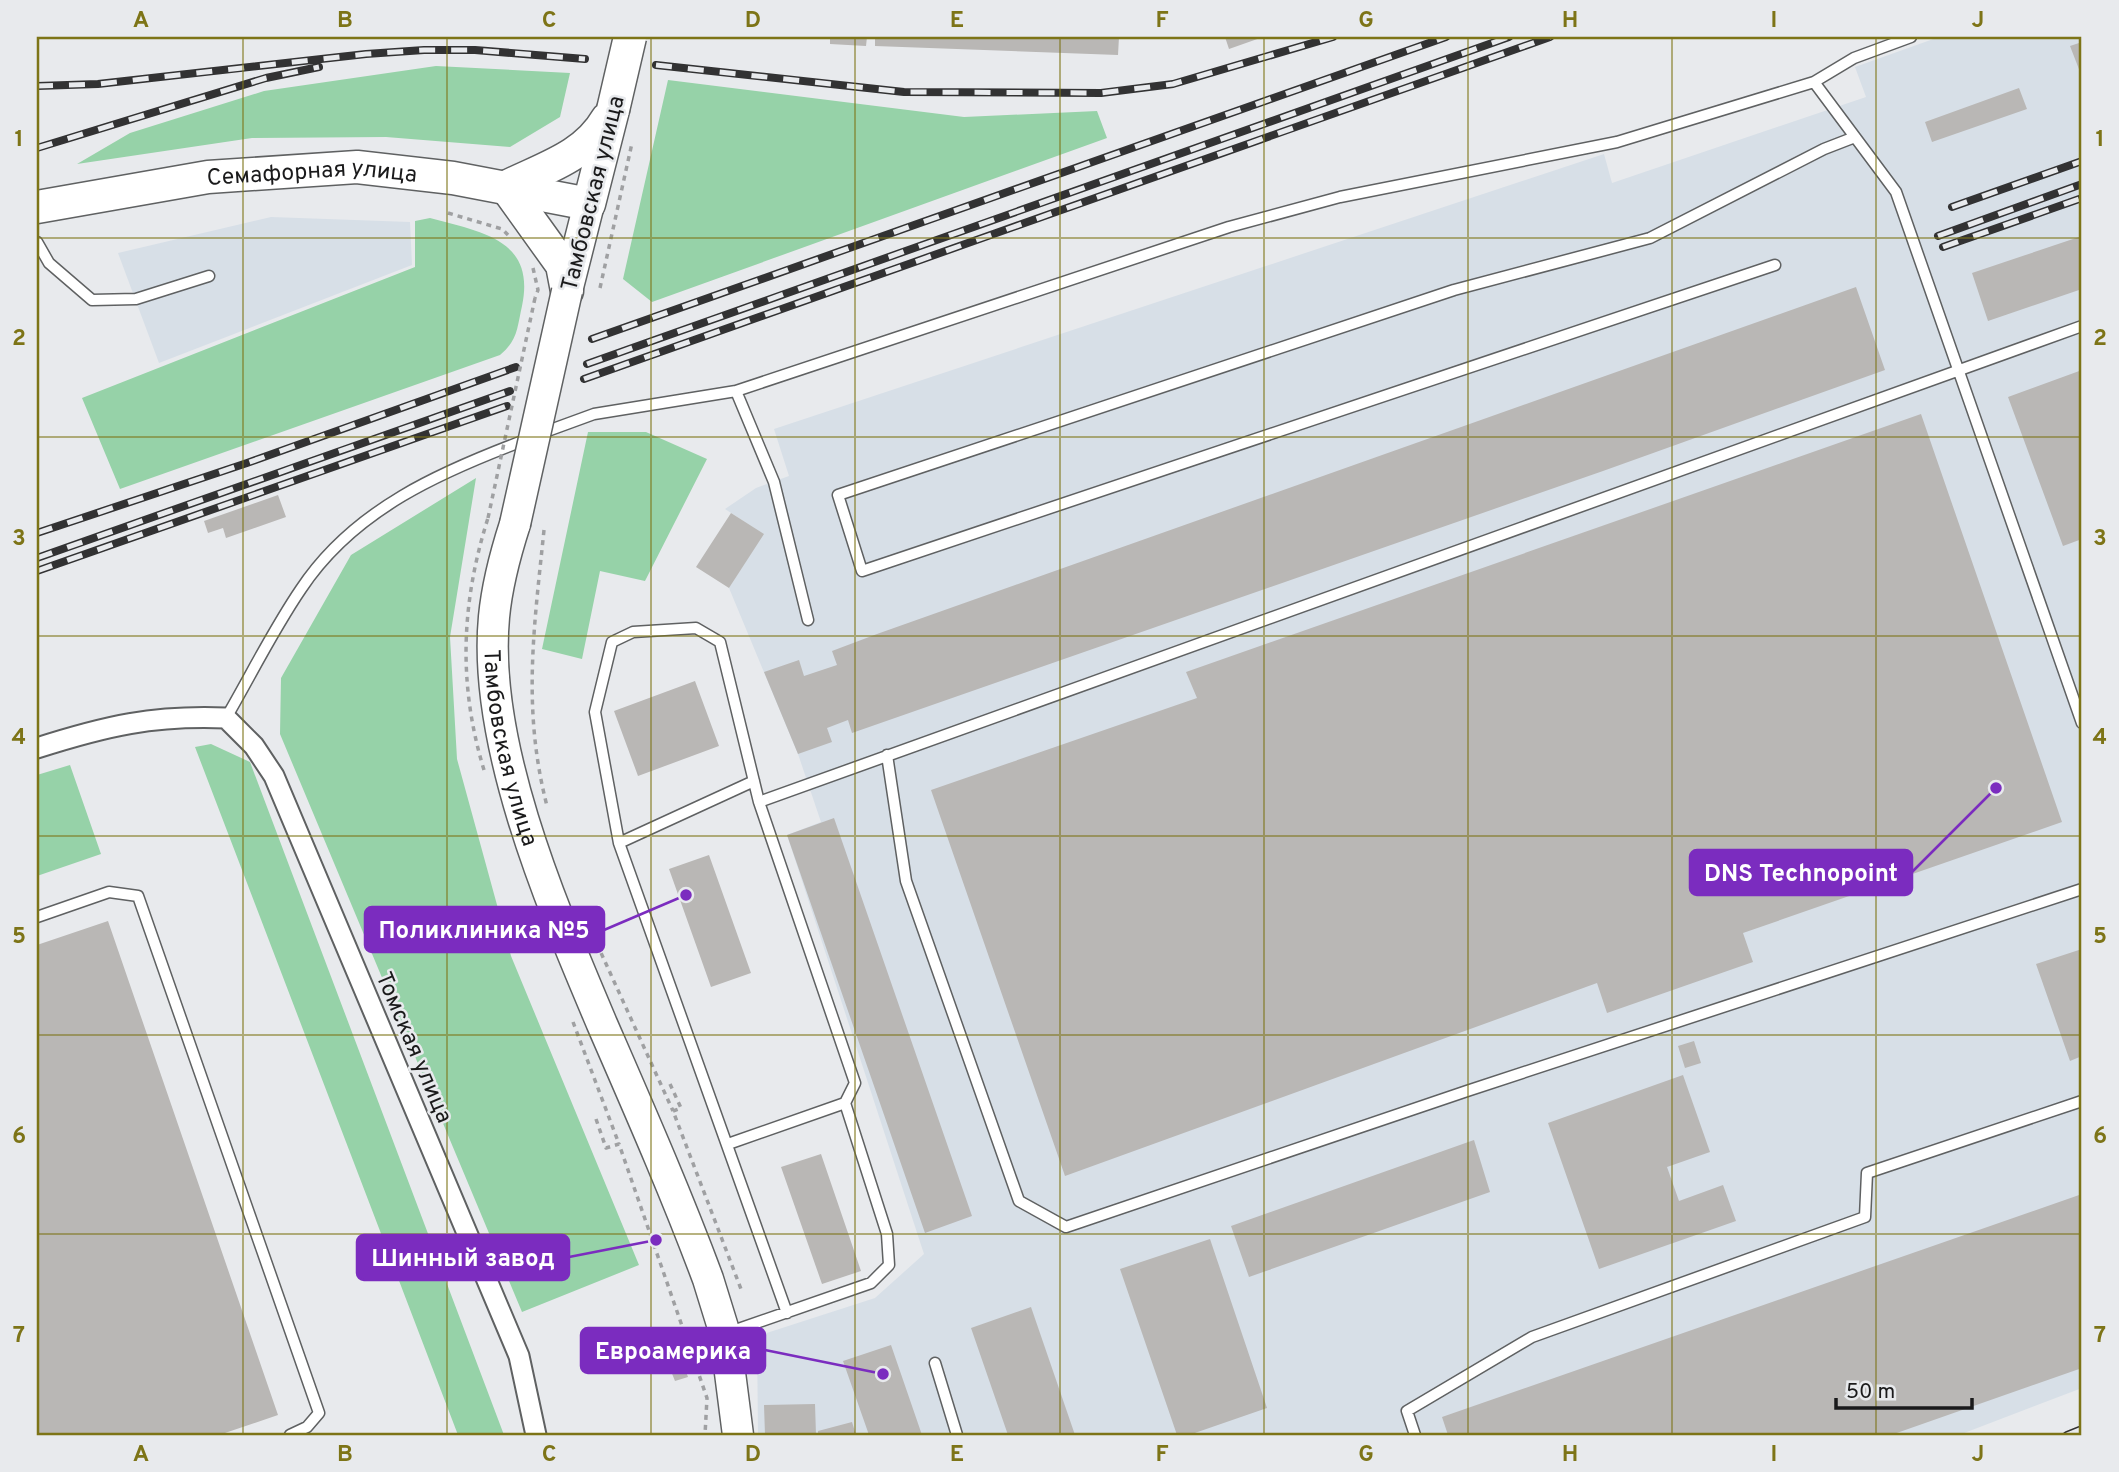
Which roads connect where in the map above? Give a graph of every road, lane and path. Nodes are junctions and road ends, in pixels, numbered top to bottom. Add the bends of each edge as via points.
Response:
1 (631, 37) edge
2 (1911, 37) edge
3 (1814, 82) junction
4 (613, 110) junction
5 (1854, 137) junction
6 (632, 142) dead end
7 (506, 187) junction
8 (589, 204) junction
9 (37, 207) edge
10 (448, 213) dead end
11 (511, 238) dead end
12 (37, 242) edge
13 (530, 256) dead end
14 (1775, 265) dead end
15 (209, 276) dead end
16 (600, 288) dead end
17 (567, 291) junction
18 (2082, 326) edge
19 (1958, 370) junction
20 (736, 391) junction
21 (501, 521) junction
22 (544, 530) dead end
23 (808, 620) dead end
24 (226, 718) junction
25 (2082, 723) edge
26 (37, 748) edge
27 (887, 755) junction
28 (754, 781) junction
29 (759, 802) junction
30 (547, 807) dead end
31 (619, 843) junction
32 (2082, 890) edge
33 (37, 917) edge
34 (597, 944) dead end
35 (670, 1084) dead end
36 (2082, 1101) edge
37 (845, 1103) junction
38 (673, 1111) junction
39 (596, 1119) dead end
40 (728, 1144) junction
41 (741, 1289) dead end
42 (787, 1313) junction
43 (725, 1334) junction
44 (935, 1363) dead end
45 (290, 1435) edge
46 (536, 1435) edge
47 (705, 1435) edge
48 (738, 1435) edge
49 (957, 1435) edge
50 (1415, 1435) edge

1 - 4 highway, Тамбовская улица, bridge
2 - 3 lane via 1854,58
3 - 5 lane
3 - 20 lane via 1617,142 1340,197 1229,227
4 - 7 highway via 597,137 565,161
4 - 8 highway, Тамбовская улица
5 - 14 lane via 1650,238 1454,290 838,495 862,571
5 - 19 lane via 1896,192
6 - 16 path
7 - 8 highway, Семафорная улица
7 - 9 highway, Семафорная улица via 357,167 314,168 208,177
7 - 17 highway via 562,265
8 - 17 main road, Тамбовская улица
10 - 11 path via 502,229
12 - 15 lane via 49,263 92,300 136,299
13 - 21 path, bridge via 538,290
17 - 21 main road, Тамбовская улица, bridge
18 - 19 lane
19 - 25 lane
19 - 27 lane
20 - 23 lane via 774,482
20 - 24 lane via 594,414 466,462 401,494 338,543 302,587
21 - 43 main road, Тамбовская улица via 502,567 494,619 498,697 509,766 530,842 572,954 690,1230
22 - 30 path via 530,696 537,769
24 - 26 street via 147,718
24 - 46 street, Томская улица via 254,746 279,789 519,1356
27 - 29 lane
27 - 32 lane via 906,881 1019,1201 1066,1227
28 - 29 lane
28 - 31 lane
28 - 31 lane via 720,642 696,628 633,632 612,642 595,712
29 - 37 lane via 855,1083
31 - 40 lane
33 - 45 lane via 109,892 138,896 319,1413 307,1427
34 - 38 path
35 - 38 path via 681,1108
36 - 50 lane via 1867,1173 1865,1217 1532,1336 1407,1411
37 - 40 lane
37 - 42 lane via 887,1234 889,1265 871,1283
38 - 41 path
39 - 47 path via 606,1149 619,1144 707,1398
40 - 42 lane
42 - 43 lane
43 - 48 main road, Тамбовская улица
44 - 49 lane

